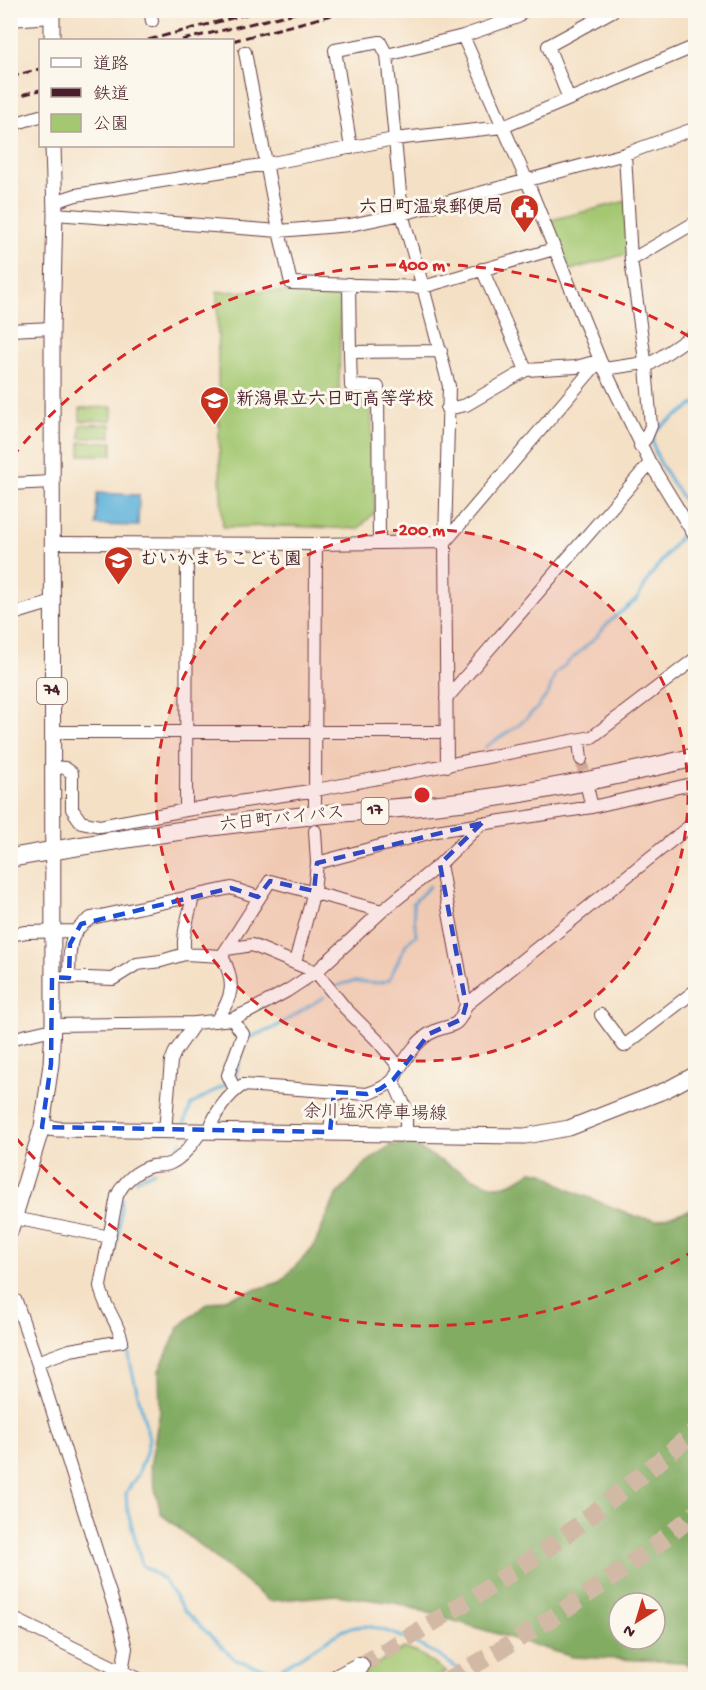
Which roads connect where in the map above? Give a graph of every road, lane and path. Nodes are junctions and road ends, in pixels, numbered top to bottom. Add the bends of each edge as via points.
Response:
1 (614, 10) edge
2 (52, 14) edge
3 (518, 17) tunnel mouth
4 (10, 20) edge
5 (463, 36) junction
6 (52, 39) edge
7 (696, 46) edge
8 (245, 52) dead end
9 (387, 55) junction
10 (569, 99) junction
11 (39, 116) edge
12 (10, 125) edge
13 (503, 128) junction
14 (696, 128) edge
15 (394, 140) junction
16 (53, 147) edge
17 (351, 148) junction
18 (624, 154) junction
19 (267, 165) junction
20 (527, 181) junction
21 (55, 208) junction
22 (402, 214) junction
23 (696, 222) edge
24 (279, 231) junction
25 (554, 249) junction
26 (631, 261) junction
27 (482, 269) junction
28 (349, 284) junction
29 (423, 286) junction
30 (52, 328) junction
31 (10, 330) edge
32 (696, 333) edge
33 (441, 351) junction
34 (350, 352) junction
35 (602, 365) junction
36 (646, 365) junction
37 (526, 370) junction
38 (447, 409) junction
39 (640, 446) junction
40 (650, 463) junction
41 (52, 482) junction
42 (10, 484) edge
43 (696, 538) edge
44 (446, 542) junction
45 (52, 543) junction
46 (379, 543) junction
47 (188, 544) junction
48 (316, 544) junction
49 (53, 602) junction
50 (10, 615) edge
51 (696, 658) edge
52 (446, 699) junction
53 (52, 732) junction
54 (315, 732) junction
55 (446, 732) junction
56 (186, 733) junction
57 (579, 741) junction
58 (696, 757) edge
59 (581, 759) tunnel mouth
60 (53, 766) junction
61 (447, 766) junction
62 (696, 783) edge
63 (587, 787) tunnel mouth
64 (316, 790) junction
65 (315, 806) dead end
66 (592, 807) junction
67 (186, 810) junction
68 (696, 821) edge
69 (482, 823) junction
70 (315, 831) dead end
71 (53, 850) junction
72 (10, 858) edge
73 (317, 864) junction
74 (440, 864) junction
75 (314, 891) junction
76 (193, 897) junction
77 (258, 897) junction
78 (382, 911) junction
79 (52, 931) junction
80 (76, 931) junction
81 (10, 935) edge
82 (225, 953) junction
83 (185, 954) junction
84 (295, 962) junction
85 (316, 972) junction
86 (52, 977) junction
87 (69, 978) junction
88 (696, 990) edge
89 (466, 1005) junction
90 (601, 1015) dead end
91 (232, 1019) junction
92 (216, 1021) junction
93 (195, 1023) junction
94 (53, 1027) junction
95 (10, 1039) edge
96 (400, 1068) junction
97 (696, 1074) edge
98 (393, 1080) junction
99 (235, 1090) junction
100 (334, 1092) junction
101 (42, 1127) junction
102 (165, 1131) junction
103 (206, 1132) junction
104 (330, 1132) junction
105 (406, 1134) junction
106 (12, 1225) edge
107 (110, 1238) junction
108 (10, 1297) edge
109 (37, 1362) junction
110 (10, 1617) edge
111 (360, 1666) tunnel mouth
112 (122, 1671) junction
113 (140, 1680) edge
114 (334, 1680) edge

1 - 10 street via 548,46
2 - 4 street
2 - 6 main road
3 - 5 street
5 - 9 street
5 - 13 street
7 - 10 street
8 - 19 street
9 - 15 street
9 - 17 street via 380,42 335,50
10 - 13 street
11 - 12 street
13 - 15 street
13 - 20 street
14 - 18 street
15 - 17 street
15 - 22 street
16 - 21 main road, 74
17 - 19 street
18 - 20 street
18 - 26 street
19 - 21 street via 76,195
19 - 24 street
20 - 22 street
20 - 25 street
21 - 24 street
21 - 30 main road, 74
22 - 24 street via 350,225
22 - 29 street
23 - 26 street
24 - 28 street via 291,283
25 - 27 street
25 - 35 street
26 - 36 street
27 - 29 street
27 - 37 street
28 - 29 street
28 - 34 street
29 - 33 street
30 - 31 street
30 - 41 main road, 74
32 - 36 street
33 - 34 street
33 - 38 street via 449,386
34 - 46 street via 351,386 378,387
35 - 36 street
35 - 37 street
35 - 39 street
35 - 44 street
36 - 39 street via 651,426
37 - 38 street via 466,405
38 - 44 street
39 - 40 street
40 - 43 street
40 - 52 street
41 - 42 street
41 - 45 main road, 74
44 - 46 street
44 - 52 street
45 - 47 street
45 - 49 main road, 74
46 - 48 street
47 - 48 street
47 - 56 street
48 - 54 street
49 - 50 street
49 - 53 main road, 74
51 - 57 street via 592,737
52 - 55 street
53 - 56 street
53 - 60 main road, 74
54 - 55 street
54 - 56 street
54 - 64 street
55 - 61 street
56 - 67 street
57 - 59 street
57 - 61 street
58 - 71 highway, 六日町バイパス / 17 via 490,798 163,832
60 - 67 street via 72,774 72,809 81,822 100,826
60 - 71 main road, 74
61 - 64 street
62 - 66 street
63 - 66 street
64 - 65 street
64 - 67 street
66 - 69 street
68 - 89 street
69 - 73 street via 436,831
69 - 74 street
70 - 73 street
71 - 72 highway, 六日町バイパス / 17
71 - 79 main road, 74
73 - 75 street
74 - 78 street
74 - 89 street
75 - 77 street via 270,880
75 - 78 street
75 - 84 street
76 - 77 street via 231,888
76 - 80 street via 91,918
76 - 83 street via 185,929
77 - 82 street
78 - 85 street
79 - 80 street
79 - 81 street
79 - 86 main road, 74
80 - 87 street via 70,944
82 - 83 street
82 - 84 street via 252,945
82 - 92 street via 231,990 228,1004
83 - 87 street via 137,964 113,979
84 - 85 street
85 - 91 street
85 - 96 street
86 - 87 street
86 - 94 main road, 74
88 - 90 street via 624,1046
89 - 96 street via 454,1026 429,1034
91 - 92 street
91 - 99 street via 243,1034 228,1075
92 - 93 street
93 - 94 street
93 - 102 street via 171,1061
94 - 95 street
94 - 101 main road, 74
96 - 98 street
97 - 105 main road, 余川塩沢停車場線 via 569,1128 525,1136
98 - 100 street via 367,1094
98 - 105 street via 406,1109
99 - 100 street via 243,1085
99 - 103 street
100 - 104 street
101 - 102 main road, 余川塩沢停車場線
101 - 106 main road, 74
102 - 103 main road, 余川塩沢停車場線
103 - 104 main road, 余川塩沢停車場線
103 - 107 street via 170,1164 151,1166 122,1185
104 - 105 main road, 余川塩沢停車場線
106 - 107 street
107 - 109 street via 101,1297 122,1341 70,1350
108 - 109 street via 16,1301
109 - 112 street via 126,1648
110 - 112 street
111 - 114 highway
112 - 113 street

